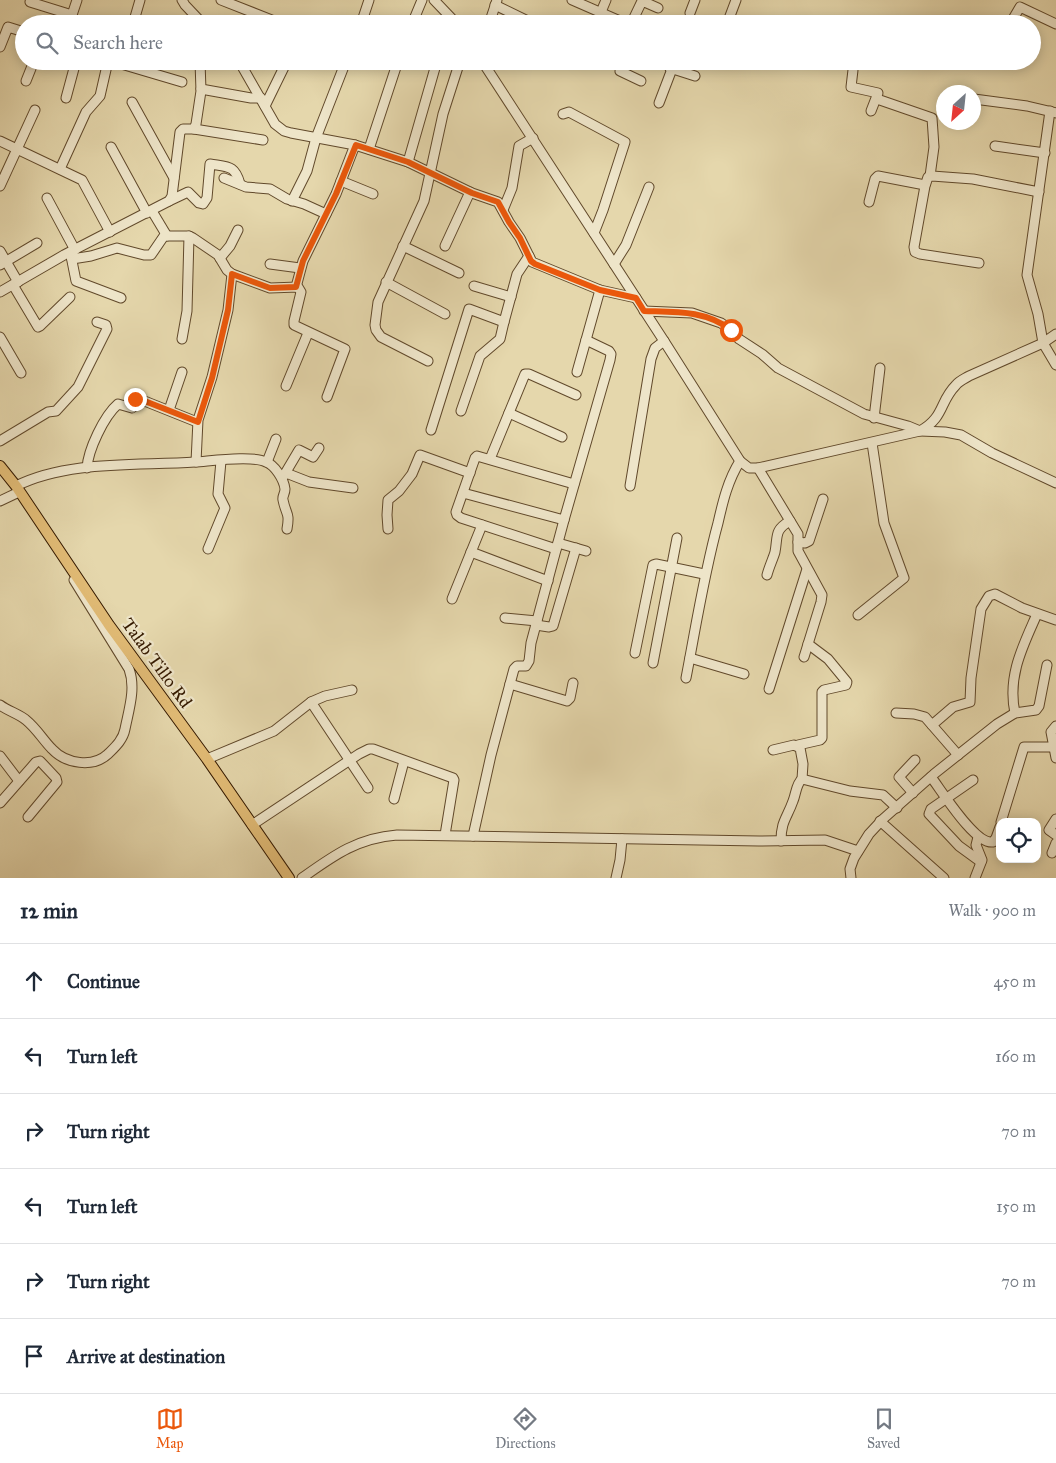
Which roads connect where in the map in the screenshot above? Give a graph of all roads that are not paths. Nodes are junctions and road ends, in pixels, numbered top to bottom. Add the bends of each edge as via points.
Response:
1 (77, 0) edge
2 (140, 0) edge
3 (182, 0) edge
4 (221, 0) edge
5 (369, 0) edge
6 (422, 0) edge
7 (434, 0) edge
8 (606, 0) edge
9 (694, 0) edge
10 (736, 0) edge
11 (574, 1) edge
12 (30, 2) dead end
13 (496, 3) edge
14 (658, 8) dead end
15 (601, 12) junction
16 (690, 13) dead end
17 (61, 15) edge
18 (72, 15) edge
19 (136, 15) edge
20 (196, 15) edge
21 (252, 15) edge
22 (364, 15) edge
23 (416, 15) edge
24 (448, 15) edge
25 (492, 15) edge
26 (518, 15) edge
27 (608, 15) edge
28 (636, 15) edge
29 (730, 15) edge
30 (1015, 15) edge
31 (1037, 15) edge
32 (1041, 17) edge
33 (1056, 24) edge
34 (15, 29) edge
35 (0, 47) edge
36 (30, 70) edge
37 (74, 70) edge
38 (107, 70) edge
39 (143, 70) edge
40 (200, 70) edge
41 (246, 70) edge
42 (282, 70) edge
43 (342, 70) edge
44 (395, 70) edge
45 (434, 70) edge
46 (457, 70) edge
47 (488, 70) edge
48 (620, 70) edge
49 (672, 70) edge
50 (675, 70) edge
51 (852, 70) dead end
52 (695, 76) dead end
53 (26, 81) dead end
54 (641, 81) dead end
55 (182, 82) dead end
56 (201, 89) junction
57 (66, 98) dead end
58 (877, 99) junction
59 (981, 100) edge
60 (132, 102) dead end
61 (263, 102) junction
62 (659, 103) dead end
63 (35, 110) dead end
64 (871, 111) dead end
65 (1053, 112) edge
66 (563, 114) dead end
67 (194, 129) junction
68 (316, 138) junction
69 (533, 138) junction
70 (263, 140) dead end
71 (0, 141) edge
72 (356, 145) junction
73 (995, 146) dead end
74 (111, 147) dead end
75 (17, 149) junction
76 (369, 149) junction
77 (1044, 153) junction
78 (408, 162) junction
79 (60, 169) junction
80 (431, 173) junction
81 (930, 176) junction
82 (174, 178) junction
83 (224, 178) dead end
84 (341, 181) junction
85 (240, 184) junction
86 (925, 185) junction
87 (0, 186) edge
88 (649, 187) dead end
89 (470, 192) junction
90 (1039, 192) junction
91 (373, 194) dead end
92 (47, 198) dead end
93 (292, 200) junction
94 (170, 201) junction
95 (869, 202) dead end
96 (503, 210) junction
97 (150, 212) junction
98 (326, 214) junction
99 (238, 230) dead end
100 (110, 232) junction
101 (594, 234) junction
102 (167, 236) junction
103 (189, 236) junction
104 (37, 243) dead end
105 (403, 246) junction
106 (445, 246) dead end
107 (0, 251) edge
108 (72, 255) junction
109 (529, 256) junction
110 (220, 258) junction
111 (979, 263) dead end
112 (3, 264) edge
113 (270, 264) dead end
114 (614, 264) junction
115 (300, 268) junction
116 (459, 272) dead end
117 (232, 274) junction
118 (386, 282) junction
119 (16, 284) junction
120 (474, 286) dead end
121 (296, 287) junction
122 (600, 290) junction
123 (0, 292) edge
124 (70, 297) dead end
125 (121, 298) dead end
126 (511, 298) junction
127 (636, 298) junction
128 (644, 311) junction
129 (445, 314) dead end
130 (97, 322) dead end
131 (504, 322) junction
132 (308, 332) junction
133 (1056, 334) edge
134 (0, 337) edge
135 (182, 339) dead end
136 (586, 340) junction
137 (664, 341) junction
138 (1043, 343) junction
139 (428, 361) dead end
140 (1056, 364) edge
141 (880, 368) dead end
142 (182, 372) dead end
143 (577, 372) dead end
144 (21, 373) dead end
145 (286, 386) dead end
146 (576, 395) dead end
147 (327, 397) dead end
148 (169, 410) junction
149 (461, 411) dead end
150 (509, 413) junction
151 (874, 418) junction
152 (198, 422) junction
153 (431, 430) dead end
154 (920, 431) junction
155 (562, 437) dead end
156 (276, 439) dead end
157 (0, 441) edge
158 (872, 443) junction
159 (319, 448) dead end
160 (490, 459) junction
161 (222, 461) junction
162 (196, 462) junction
163 (267, 462) junction
164 (740, 462) junction
165 (0, 466) edge
166 (87, 468) junction
167 (758, 468) junction
168 (470, 473) junction
169 (284, 477) junction
170 (574, 484) junction
171 (1056, 484) edge
172 (630, 486) dead end
173 (353, 488) dead end
174 (17, 489) junction
175 (463, 493) junction
176 (823, 499) dead end
177 (0, 501) edge
178 (564, 520) junction
179 (790, 521) junction
180 (482, 524) junction
181 (287, 529) dead end
182 (388, 529) dead end
183 (677, 538) dead end
184 (798, 542) junction
185 (557, 546) junction
186 (576, 548) junction
187 (208, 550) dead end
188 (586, 551) dead end
189 (471, 552) junction
190 (66, 561) junction
191 (671, 567) junction
192 (808, 569) junction
193 (704, 574) junction
194 (767, 575) dead end
195 (548, 581) junction
196 (452, 599) dead end
197 (1037, 614) junction
198 (858, 615) dead end
199 (505, 618) dead end
200 (1056, 620) edge
201 (537, 623) junction
202 (808, 644) junction
203 (635, 653) dead end
204 (804, 657) dead end
205 (690, 658) junction
206 (653, 663) dead end
207 (1047, 665) dead end
208 (744, 674) dead end
209 (686, 678) dead end
210 (573, 683) dead end
211 (510, 684) junction
212 (769, 689) dead end
213 (352, 690) dead end
214 (311, 702) junction
215 (0, 704) edge
216 (896, 713) dead end
217 (1015, 713) junction
218 (932, 725) junction
219 (1056, 726) edge
220 (798, 745) junction
221 (1054, 747) junction
222 (773, 750) dead end
223 (958, 755) junction
224 (0, 756) edge
225 (1056, 758) edge
226 (207, 759) junction
227 (915, 760) dead end
228 (350, 761) junction
229 (404, 761) junction
230 (931, 777) junction
231 (802, 779) junction
232 (972, 780) dead end
233 (19, 781) junction
234 (368, 788) dead end
235 (913, 793) junction
236 (948, 798) junction
237 (394, 799) dead end
238 (0, 803) edge
239 (897, 808) junction
240 (28, 816) dead end
241 (1002, 818) edge
242 (1056, 819) edge
243 (880, 821) junction
244 (252, 825) junction
245 (444, 835) junction
246 (1056, 835) edge
247 (473, 836) junction
248 (978, 837) junction
249 (996, 838) edge
250 (622, 839) junction
251 (781, 841) junction
252 (1056, 843) edge
253 (858, 851) junction
254 (1052, 853) dead end
255 (981, 862) junction
256 (289, 878) edge
257 (302, 878) edge
258 (616, 878) edge
259 (851, 878) edge
260 (944, 878) edge
261 (975, 878) edge

1 - 18 street
2 - 19 street
3 - 20 street
4 - 21 street
5 - 22 street
6 - 23 street
7 - 24 street
8 - 15 street
9 - 16 street
10 - 29 street
11 - 15 street
12 - 17 street
13 - 25 street
13 - 26 street
14 - 28 street via 642,2
15 - 27 street
30 - 31 street via 1020,7
32 - 33 street
34 - 35 street via 8,27
36 - 53 street
37 - 57 street
38 - 79 street via 100,96 86,112
39 - 55 street
40 - 56 street
41 - 61 street
42 - 61 street
43 - 68 street
44 - 76 street
45 - 78 street
46 - 80 street via 443,114
47 - 69 street
48 - 54 street
49 - 62 street
50 - 52 street
51 - 58 street via 851,87 877,92
56 - 61 street
56 - 67 street
58 - 64 street
58 - 81 street via 932,118 934,147
59 - 65 street
60 - 82 street
61 - 68 street via 279,128
63 - 75 street
65 - 77 street
66 - 101 street via 569,112 626,142
67 - 70 street
67 - 82 street via 180,132
68 - 72 street
68 - 93 street via 307,171
69 - 96 street via 519,146 512,188
69 - 101 street
71 - 75 street
72 - 76 street
72 - 84 street
73 - 77 street
74 - 97 street
75 - 79 street
75 - 87 street
76 - 78 street
77 - 90 street
78 - 80 street
79 - 100 street via 84,182
80 - 89 street
80 - 105 street via 424,201
81 - 86 street
81 - 90 street via 964,178
82 - 94 street
83 - 85 street
84 - 91 street
84 - 98 street
85 - 93 street via 266,188
85 - 94 street via 232,168 210,164 207,198 203,204 188,192
86 - 95 street via 878,176
86 - 111 street via 915,252
88 - 114 street via 629,240
89 - 96 street via 498,202
89 - 106 street
90 - 138 street via 1026,275
92 - 108 street
93 - 98 street
94 - 97 street
96 - 109 street
97 - 100 street
97 - 102 street
98 - 115 street
99 - 110 street
100 - 108 street
101 - 114 street
102 - 103 street
102 - 108 street via 151,254 118,248 91,256
103 - 110 street
103 - 135 street
104 - 112 street
105 - 116 street
105 - 118 street
107 - 112 street
108 - 119 street
108 - 125 street via 76,281
109 - 122 street via 535,264
109 - 126 street via 518,270
110 - 117 street
112 - 119 street
113 - 115 street
114 - 127 street
115 - 121 street
117 - 121 street via 270,288
117 - 152 street via 228,310
118 - 129 street
118 - 139 street via 377,307 375,325 378,334
119 - 123 street
119 - 124 street via 39,327
120 - 126 street
121 - 132 street via 300,292 294,323
122 - 127 street
122 - 136 street
126 - 131 street
127 - 128 street
128 - 137 street
128 - 151 street via 692,313 720,323 778,368
130 - 157 street via 107,328 75,391 56,411 48,412
131 - 149 street via 500,340 480,356
131 - 153 street via 469,309
132 - 145 street
132 - 147 street via 345,350
133 - 138 street
134 - 144 street
136 - 143 street
136 - 170 street via 611,354
137 - 164 street
137 - 172 street via 650,359
138 - 140 street
138 - 154 street via 959,382 937,418
141 - 151 street
142 - 148 street
146 - 150 street via 526,374
148 - 152 street
148 - 166 street via 137,398 132,408 118,404 103,425
150 - 155 street
150 - 160 street
151 - 154 street
152 - 162 street
154 - 158 street
154 - 171 street via 961,435
156 - 163 street
158 - 167 street
158 - 198 street via 884,522 904,578
159 - 169 street via 313,457 299,450
160 - 168 street via 475,457
160 - 170 street
161 - 162 street
161 - 163 street via 248,459
161 - 187 street via 218,494 226,508
162 - 166 street via 132,463
163 - 169 street
164 - 167 street via 749,468
164 - 193 street via 727,488
165 - 174 main road, Talab Tillo Rd
166 - 174 street via 36,477
167 - 179 street
168 - 175 street
168 - 182 street via 420,455 412,474 388,500
169 - 173 street
169 - 181 street via 282,498 289,519
170 - 178 street
174 - 177 street
174 - 190 main road, Talab Tillo Rd
175 - 178 street
175 - 180 street via 456,515
176 - 184 street via 809,541
178 - 185 street
179 - 184 street via 798,534
179 - 194 street via 777,532
180 - 185 street
180 - 189 street
183 - 191 street
184 - 192 street via 798,551
185 - 186 street
185 - 195 street
186 - 188 street
186 - 201 street via 553,626 549,628
189 - 195 street
189 - 196 street
190 - 215 street via 75,583 132,677 122,737 102,760 76,762 53,751 25,719
190 - 226 main road, Talab Tillo Rd via 146,678
191 - 193 street
191 - 203 street via 652,566
191 - 206 street
192 - 202 street via 822,595
192 - 212 street
193 - 205 street
195 - 201 street
197 - 200 street
197 - 217 street via 1014,671 1012,698
197 - 218 street via 995,594 989,596 981,609 970,702 953,707
199 - 201 street
201 - 211 street via 529,663 515,668
202 - 204 street
202 - 220 street via 825,656 847,682 822,692 822,738
205 - 208 street
205 - 209 street
207 - 217 street via 1038,708
210 - 211 street via 567,700
211 - 247 street
213 - 214 street
214 - 226 street via 274,731
214 - 228 street
216 - 218 street via 922,716
217 - 223 street
218 - 223 street
219 - 221 street via 1052,732
220 - 222 street
220 - 231 street via 803,761
221 - 225 street
221 - 241 street via 1024,747
223 - 230 street
224 - 233 street
226 - 244 main road, Talab Tillo Rd
227 - 235 street via 899,777
228 - 229 street via 369,749
228 - 234 street
228 - 244 street
229 - 237 street
229 - 245 street via 454,779
230 - 235 street
230 - 236 street
231 - 239 street via 884,795
231 - 251 street via 784,819
232 - 236 street
233 - 238 street
233 - 240 street via 38,761 57,780
235 - 239 street
236 - 248 street
236 - 255 street via 931,810 930,815
239 - 243 street
242 - 246 street via 1049,829
243 - 253 street
243 - 260 street
244 - 256 main road, Talab Tillo Rd
245 - 247 street
245 - 257 street via 391,836 362,842 343,850
247 - 250 street
248 - 249 street via 987,842
248 - 255 street via 976,845
250 - 251 street
250 - 258 street
251 - 253 street via 825,840
252 - 254 street
253 - 259 street via 851,866
255 - 261 street

